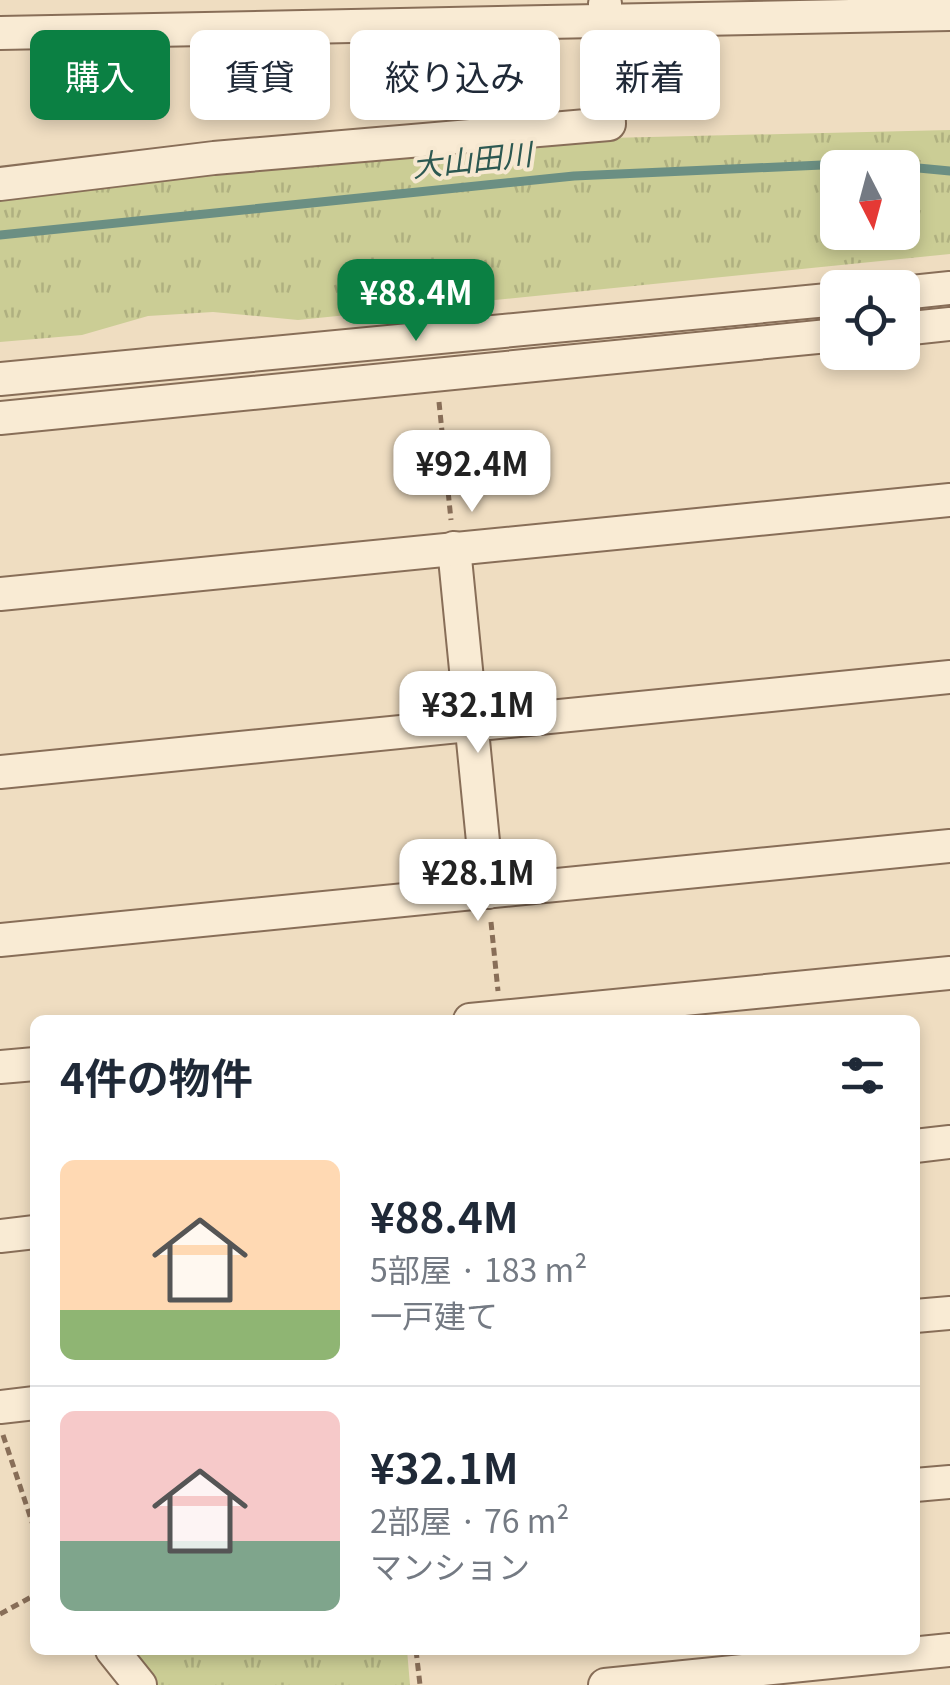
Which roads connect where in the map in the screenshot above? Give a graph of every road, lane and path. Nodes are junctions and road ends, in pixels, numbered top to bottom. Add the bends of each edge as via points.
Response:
1 (605, 11) edge
2 (950, 14) edge
3 (0, 32) edge
4 (0, 184) edge
5 (950, 288) edge
6 (920, 291) edge
7 (820, 301) edge
8 (950, 324) edge
9 (920, 327) edge
10 (820, 337) edge
11 (0, 379) edge
12 (439, 401) dead end
13 (0, 418) edge
14 (950, 500) edge
15 (454, 548) junction
16 (0, 594) edge
17 (950, 677) edge
18 (472, 725) junction
19 (0, 772) edge
20 (950, 846) edge
21 (488, 892) junction
22 (0, 940) edge
23 (950, 973) edge
24 (499, 998) dead end
25 (637, 1012) edge
26 (574, 1015) edge
27 (30, 1064) edge
28 (0, 1067) edge
29 (950, 1142) edge
30 (920, 1145) edge
31 (30, 1233) edge
32 (0, 1236) edge
33 (950, 1312) edge
34 (920, 1315) edge
35 (30, 1404) edge
36 (0, 1407) edge
37 (0, 1426) edge
38 (950, 1482) edge
39 (920, 1485) edge
40 (30, 1518) edge
41 (30, 1598) edge
42 (0, 1614) edge
43 (950, 1650) edge
44 (920, 1652) edge
45 (116, 1655) edge
46 (417, 1655) edge
47 (888, 1655) edge
48 (701, 1670) edge
49 (140, 1685) edge
50 (420, 1685) edge
51 (605, 1685) edge

1 - 2 street
1 - 3 street
1 - 4 street via 608,124
5 - 6 street
7 - 11 street
8 - 9 street
10 - 13 street
12 - 15 path
14 - 15 street
15 - 16 street
15 - 18 street
17 - 18 street
18 - 19 street
18 - 21 street
20 - 21 street
21 - 22 street
21 - 24 path
23 - 25 street
25 - 26 street
27 - 28 street
29 - 30 street
31 - 32 street
33 - 34 street
35 - 36 street
37 - 40 path
38 - 39 street
41 - 42 path
43 - 44 street
45 - 49 street
46 - 50 path
47 - 48 street
48 - 51 street

